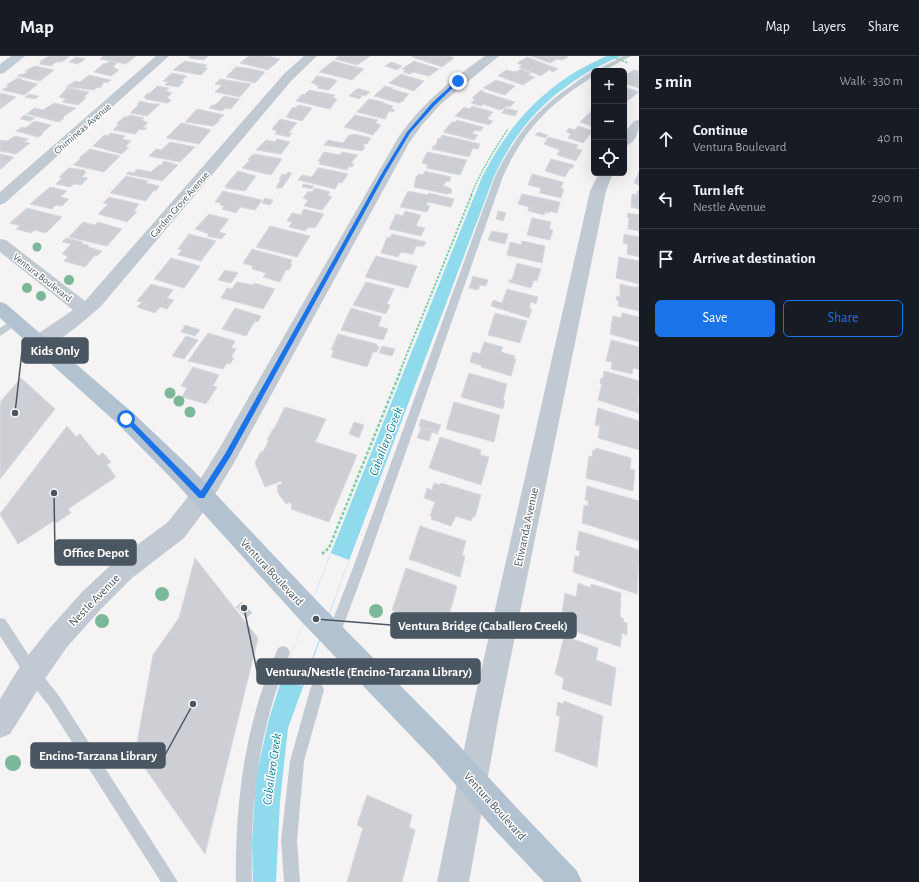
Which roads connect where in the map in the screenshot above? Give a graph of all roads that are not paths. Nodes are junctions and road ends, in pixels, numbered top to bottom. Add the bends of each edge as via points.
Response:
1 (19, 56) edge
2 (163, 56) edge
3 (311, 56) edge
4 (493, 56) edge
5 (628, 56) edge
6 (1, 67) edge
7 (604, 68) edge
8 (591, 75) edge
9 (639, 124) edge
10 (626, 140) edge
11 (605, 176) edge
12 (0, 200) edge
13 (0, 244) edge
14 (0, 308) edge
15 (85, 310) junction
16 (16, 321) junction
17 (0, 334) edge
18 (40, 342) junction
19 (202, 496) junction
20 (0, 624) edge
21 (322, 624) junction
22 (283, 653) dead end
23 (32, 673) junction
24 (317, 690) dead end
25 (0, 724) edge
26 (472, 780) junction
27 (170, 882) edge
28 (244, 882) edge
29 (292, 882) edge
30 (453, 882) edge
31 (566, 882) edge

1 - 6 street
2 - 12 street, Chimineas Avenue
3 - 15 street, Garden Grove Avenue via 288,77 96,301
4 - 19 street, Nestle Avenue via 458,81 433,104 409,133
5 - 7 lane
8 - 21 lane via 564,92 542,113 511,152 498,179 362,557
9 - 10 street
11 - 26 street, Etiwanda Avenue via 598,191
13 - 15 street, Ventura Boulevard
14 - 16 main road, Ventura Boulevard
15 - 18 street, Garden Grove Avenue via 73,321
16 - 17 lane
16 - 18 main road, Ventura Boulevard
18 - 19 main road, Ventura Boulevard via 126,419
19 - 21 main road, Ventura Boulevard
19 - 23 street, Nestle Avenue via 176,530 123,570 91,600
20 - 23 lane
21 - 26 main road, Ventura Boulevard
22 - 28 lane via 262,710 250,767
23 - 25 street, Nestle Avenue
23 - 27 lane via 54,701
24 - 29 lane via 297,760 289,841
26 - 30 street, Etiwanda Avenue
26 - 31 main road, Ventura Boulevard

